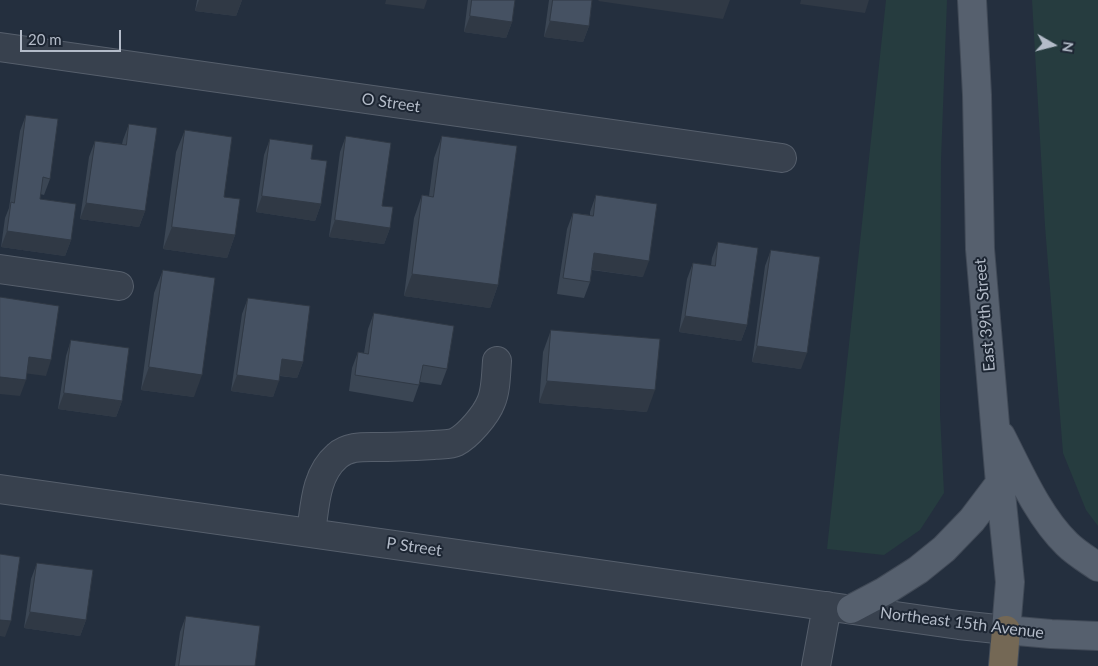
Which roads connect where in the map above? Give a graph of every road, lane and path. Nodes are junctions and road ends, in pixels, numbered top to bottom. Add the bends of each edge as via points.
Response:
1 (972, 0) edge
2 (0, 47) edge
3 (782, 158) dead end
4 (0, 269) edge
5 (119, 286) dead end
6 (497, 361) dead end
7 (995, 424) junction
8 (1000, 483) junction
9 (0, 488) edge
10 (311, 533) junction
11 (1098, 566) edge
12 (839, 607) junction
13 (1006, 630) junction
14 (1098, 636) edge
15 (816, 666) edge
16 (1003, 666) edge

1 - 7 main road, East 39th Street via 980,249
2 - 3 street, O Street
4 - 5 street
6 - 10 street via 492,402 462,439 454,443 404,447 357,447 337,456 319,482
7 - 8 main road, East 39th Street
7 - 11 main road via 1048,523 1067,545
8 - 12 main road via 972,520 918,570 885,591
8 - 13 main road, East 39th Street via 1010,582
9 - 10 street, P Street
10 - 12 street, P Street
12 - 13 street, Northeast 15th Avenue
12 - 15 street
13 - 14 main road, Northeast 15th Avenue
13 - 16 highway

